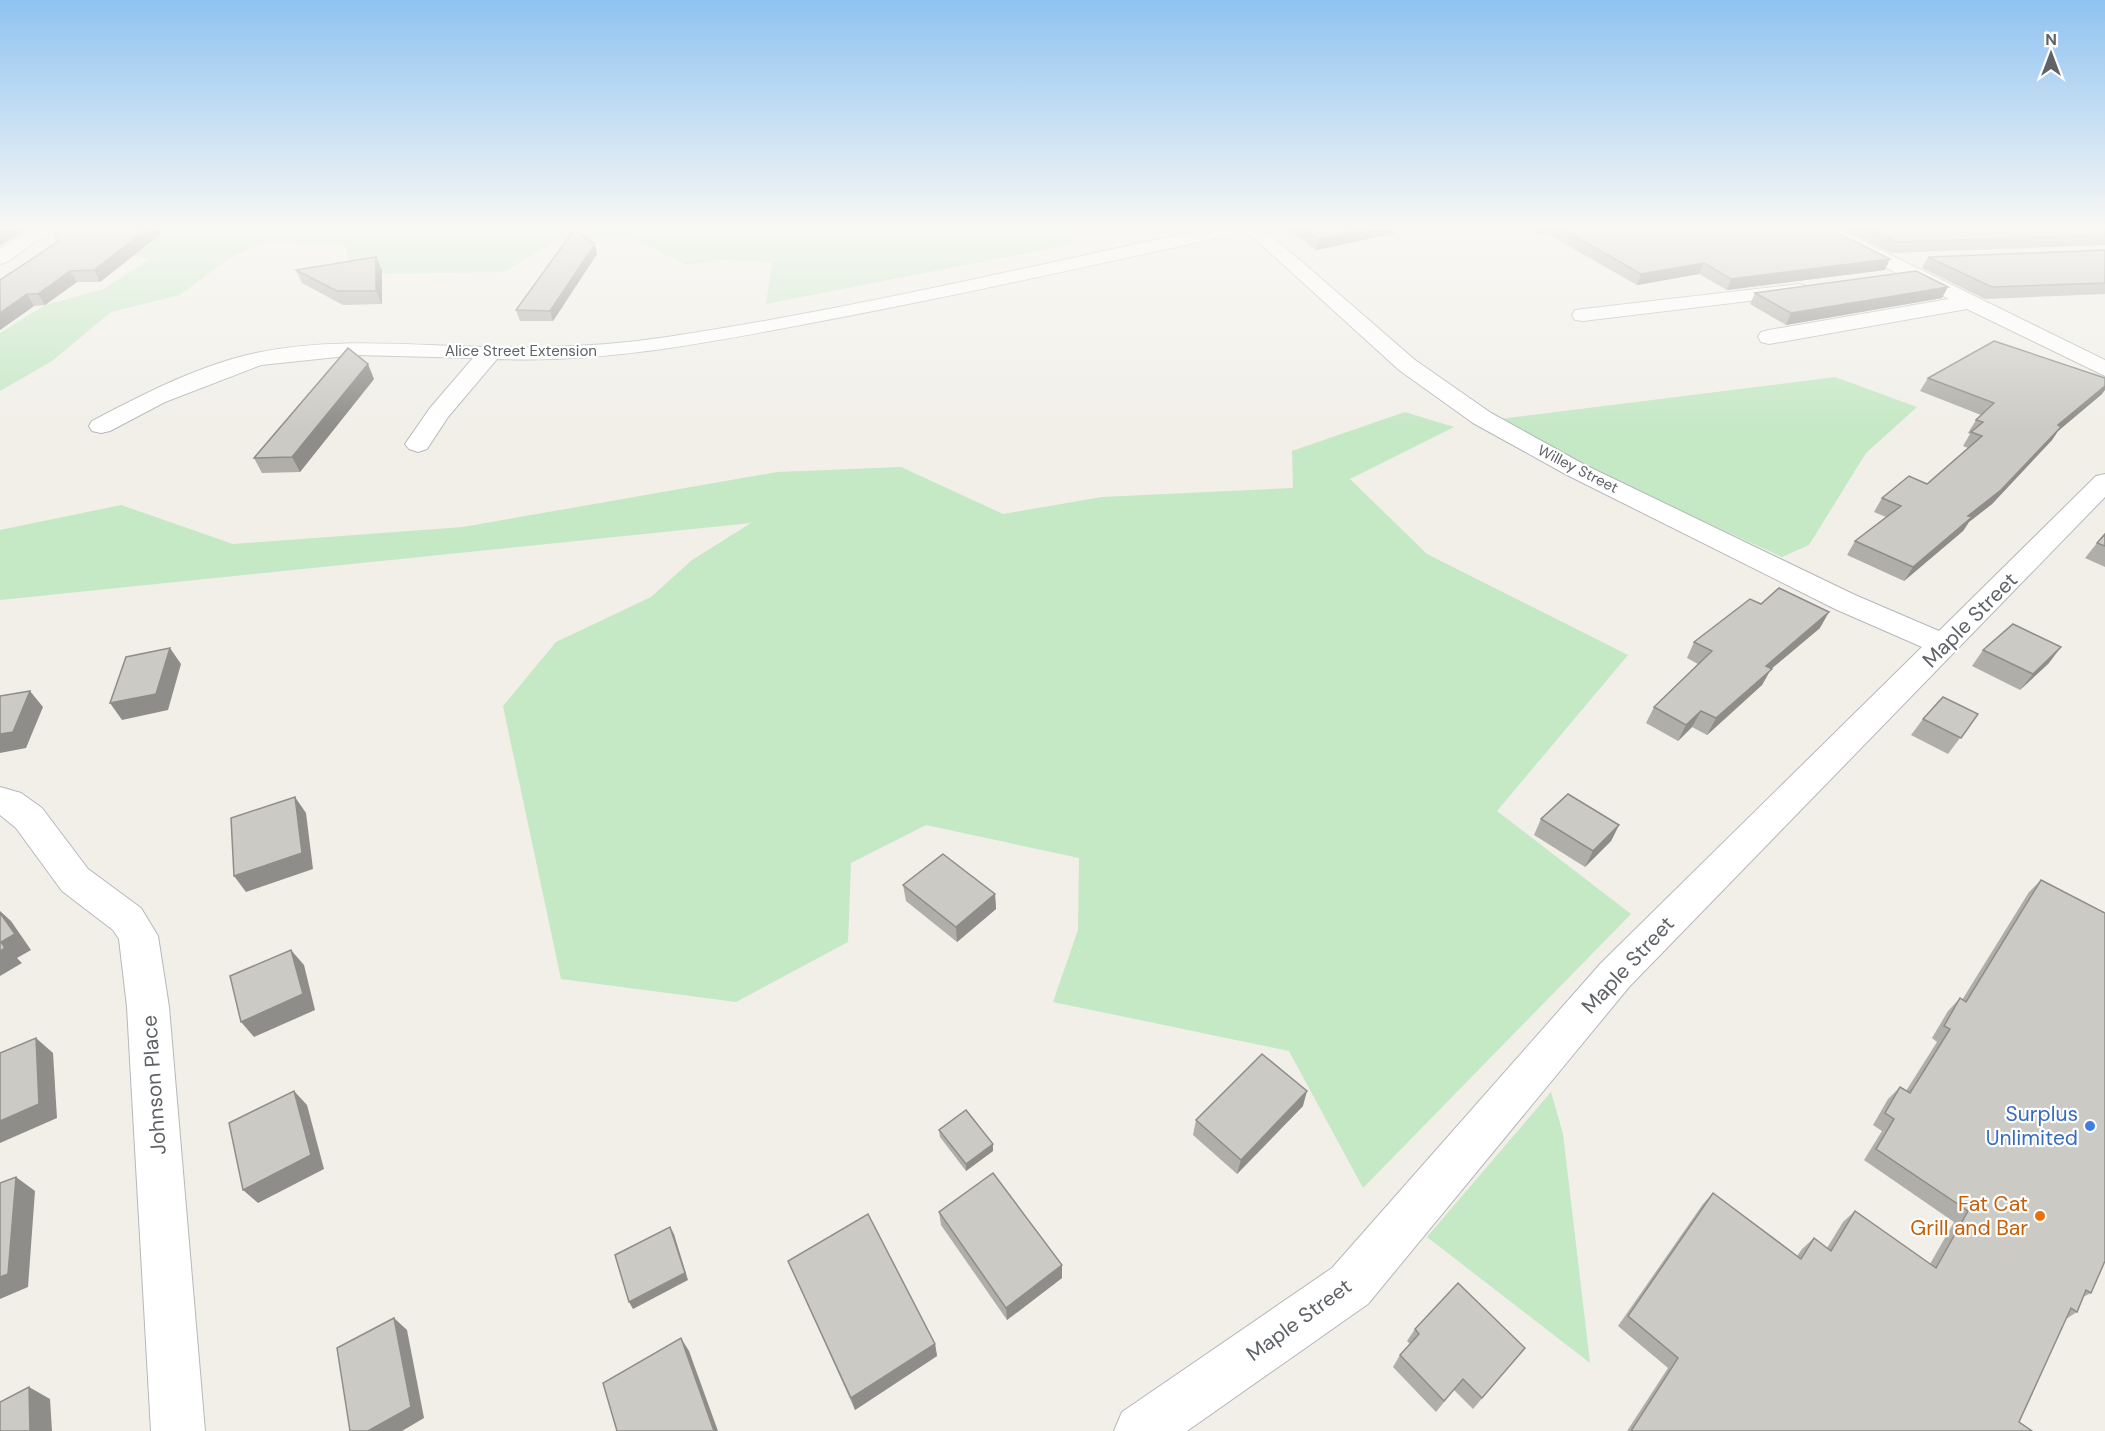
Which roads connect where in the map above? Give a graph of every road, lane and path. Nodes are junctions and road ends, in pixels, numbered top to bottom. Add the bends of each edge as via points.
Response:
1 (923, 296) edge
2 (1329, 296) edge
3 (1753, 296) edge
4 (1957, 296) edge
5 (1970, 302) junction
6 (1583, 315) dead end
7 (1769, 337) dead end
8 (490, 353) junction
9 (2105, 369) edge
10 (101, 426) dead end
11 (418, 444) dead end
12 (2105, 482) edge
13 (1945, 645) junction
14 (0, 800) edge
15 (178, 1431) edge
16 (1141, 1431) edge

1 - 8 street, Alice Street Extension via 665,344 582,352
2 - 13 street, Willey Street via 1407,365 1482,418 1576,470 1845,602
3 - 6 street
4 - 5 street
5 - 7 street
5 - 9 street
8 - 10 street, Alice Street Extension via 356,348 258,359 236,364 167,393
8 - 11 street via 438,413
12 - 13 street, Maple Street
13 - 16 street, Maple Street via 1615,975 1350,1286
14 - 15 street, Johnson Place via 28,818 75,880 127,919 138,936 148,1007

